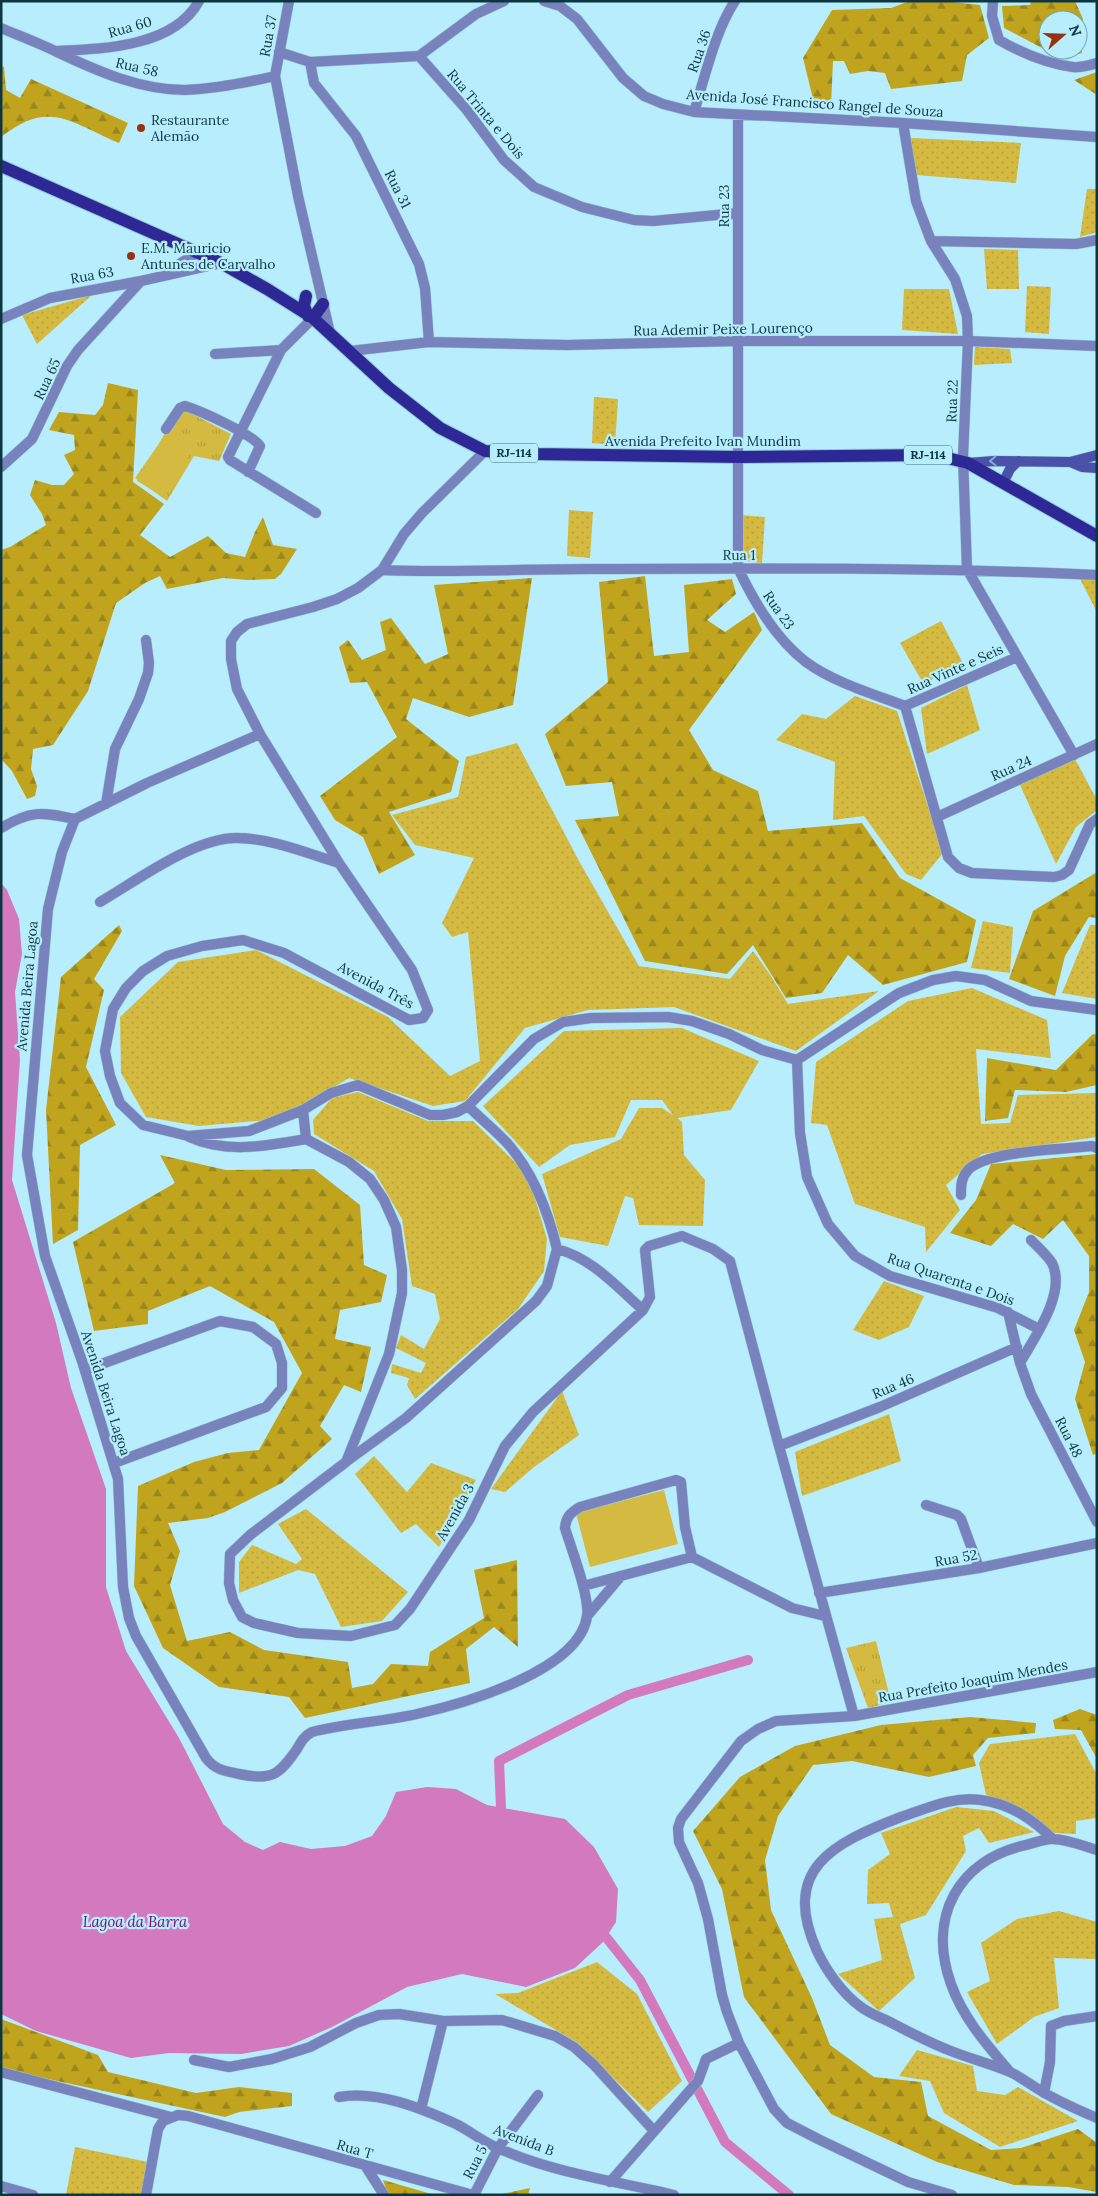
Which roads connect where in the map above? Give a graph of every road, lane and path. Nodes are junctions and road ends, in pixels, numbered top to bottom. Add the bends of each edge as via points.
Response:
1 (199, 1) edge
2 (288, 1) edge
3 (504, 1) edge
4 (544, 1) edge
5 (735, 1) edge
6 (993, 1) edge
7 (1, 28) edge
8 (57, 51) junction
9 (279, 52) junction
10 (419, 56) junction
11 (310, 62) junction
12 (1097, 63) edge
13 (275, 76) junction
14 (694, 112) junction
15 (738, 115) junction
16 (903, 123) junction
17 (1097, 137) edge
18 (1, 166) edge
19 (738, 213) junction
20 (1097, 240) edge
21 (930, 241) junction
22 (196, 253) junction
23 (221, 263) junction
24 (161, 276) junction
25 (141, 281) junction
26 (318, 283) junction
27 (307, 295) junction
28 (287, 302) junction
29 (323, 302) junction
30 (311, 317) junction
31 (1, 319) edge
32 (330, 333) junction
33 (738, 341) junction
34 (968, 341) junction
35 (429, 342) junction
36 (1097, 346) edge
37 (281, 350) junction
38 (350, 351) junction
39 (215, 354) dead end
40 (166, 429) dead end
41 (240, 431) junction
42 (485, 451) junction
43 (1097, 456) edge
44 (738, 457) junction
45 (1018, 460) junction
46 (965, 462) junction
47 (1070, 462) junction
48 (1, 467) edge
49 (1097, 468) edge
50 (248, 472) junction
51 (1003, 483) junction
52 (316, 513) dead end
53 (1097, 536) edge
54 (738, 568) junction
55 (967, 569) junction
56 (382, 570) junction
57 (1097, 574) edge
58 (146, 640) dead end
59 (1017, 657) junction
60 (905, 706) junction
61 (260, 734) junction
62 (1097, 744) edge
63 (1074, 755) junction
64 (106, 804) junction
65 (937, 816) junction
66 (1097, 818) edge
67 (75, 819) junction
68 (1, 828) edge
69 (339, 863) junction
70 (100, 902) dead end
71 (1097, 1010) edge
72 (797, 1060) junction
73 (468, 1106) junction
74 (302, 1110) junction
75 (188, 1136) junction
76 (306, 1139) junction
77 (1097, 1148) edge
78 (961, 1195) dead end
79 (1031, 1240) dead end
80 (557, 1249) junction
81 (642, 1310) junction
82 (1008, 1312) junction
83 (1039, 1329) junction
84 (1016, 1347) junction
85 (1020, 1363) junction
86 (85, 1370) junction
87 (778, 1446) junction
88 (346, 1462) junction
89 (114, 1463) junction
90 (926, 1505) dead end
91 (1097, 1522) edge
92 (1097, 1543) edge
93 (692, 1557) junction
94 (979, 1568) junction
95 (622, 1576) junction
96 (583, 1586) junction
97 (819, 1593) junction
98 (588, 1615) junction
99 (825, 1616) junction
100 (1097, 1672) edge
101 (854, 1716) junction
102 (1053, 1839) junction
103 (1097, 1850) edge
104 (1097, 2016) edge
105 (443, 2021) junction
106 (738, 2042) junction
107 (194, 2060) dead end
108 (1, 2072) edge
109 (1011, 2073) junction
110 (1044, 2093) junction
111 (538, 2095) dead end
112 (339, 2097) dead end
113 (421, 2109) junction
114 (171, 2116) junction
115 (1097, 2118) edge
116 (654, 2131) junction
117 (498, 2148) junction
118 (366, 2167) junction
119 (610, 2182) junction
120 (2, 2188) edge
121 (34, 2195) edge
122 (146, 2195) edge
123 (384, 2195) edge
124 (473, 2195) edge
125 (674, 2195) edge
126 (952, 2195) edge

1 - 8 street, Rua 60 via 181,21 154,36 116,47
2 - 9 street, Rua 37
3 - 10 street via 476,14
4 - 14 street, Avenida José Francisco Rangel de Souza via 560,6 577,18 623,78 644,96
5 - 14 street, Rua 36 via 719,35
6 - 12 street via 992,16 999,40 1029,54 1075,68
7 - 8 street, Rua 58
8 - 13 street, Rua 58 via 90,68 136,83 183,90 230,86
9 - 11 street
9 - 13 street, Rua 37
10 - 11 street
10 - 19 street, Rua Trinta e Dois via 466,109 504,160 534,187 582,208 634,220
11 - 35 street, Rua 31 via 314,84 356,136 419,264 425,288
13 - 26 street
14 - 15 street, Avenida José Francisco Rangel de Souza
15 - 16 street, Avenida José Francisco Rangel de Souza
15 - 19 street, Rua 23
16 - 17 street, Avenida José Francisco Rangel de Souza
16 - 21 street, Rua 22 via 916,200
18 - 22 main road, RJ-114
19 - 33 street, Rua 23
20 - 21 street via 1076,244
21 - 34 street, Rua 22 via 955,279 963,299
22 - 23 main road, RJ-114
22 - 24 street
23 - 24 street, Rua 63
23 - 28 main road, RJ-114
24 - 25 street, Rua 63
25 - 31 street, Rua 63 via 50,298
25 - 48 street, Rua 65 via 78,350 32,439
26 - 27 street
26 - 29 street
27 - 28 street
27 - 29 street via 315,294
27 - 30 main road via 304,306
28 - 30 main road, RJ-114
29 - 30 main road
29 - 32 street
30 - 32 main road, RJ-114
30 - 37 street
32 - 38 main road, Avenida Prefeito Ivan Mundim / RJ-114
33 - 34 street, Rua Ademir Peixe Lourenço
33 - 35 street, Rua Ademir Peixe Lourenço
33 - 44 street, Rua 23
34 - 36 street, Rua Ademir Peixe Lourenço
34 - 46 street, Rua 22
35 - 38 street, Rua Ademir Peixe Lourenço
37 - 39 street
37 - 41 street
38 - 42 main road, Avenida Prefeito Ivan Mundim / RJ-114 via 389,388 440,428
40 - 41 street via 180,408 185,406
41 - 50 street via 260,446
41 - 50 street via 228,459
42 - 44 main road, Avenida Prefeito Ivan Mundim / RJ-114
42 - 56 street via 422,513 404,534
43 - 47 street
44 - 46 main road, Avenida Prefeito Ivan Mundim / RJ-114 via 935,455
44 - 54 street, Rua 23
45 -> 46 street
45 - 47 street
45 - 51 street
46 - 51 main road, Avenida Prefeito Ivan Mundim / RJ-114
46 - 55 street, Rua 22
47 - 49 street
50 - 52 street
51 - 53 main road, Avenida Prefeito Ivan Mundim / RJ-114
54 - 55 street, Rua 1
54 - 56 street, Rua 1
54 - 60 street, Rua 23 via 749,591 784,641 807,662 844,682
55 - 57 street, Rua 1
55 - 59 street, Rua 22
56 - 61 street via 337,599 247,624 237,632 231,641 231,659 237,689
58 - 64 street via 148,673 115,749
59 - 60 street, Rua Vinte e Seis
59 - 63 street, Rua 22
60 - 65 street
61 - 64 street
61 - 69 street, Avenida Três
62 - 63 street, Rua 24
63 - 65 street, Rua 24
64 - 67 street
65 - 66 street via 948,856 959,868 972,872 1054,877 1068,870 1090,824
67 - 68 street via 36,813 19,817
67 - 86 street, Avenida Beira Lagoa via 62,852 48,909 28,1156 45,1256
69 - 70 street via 274,843 236,838 213,841 170,860
69 - 75 street, Avenida Três via 412,970 428,1010 423,1018 409,1020 284,953 244,940 202,946 167,956 143,971 126,988 113,1009 106,1052 120,1103 143,1125
71 - 72 street via 1030,1001 985,980 956,976 933,980 899,993
72 - 73 street via 762,1050 692,1021 668,1017 591,1018 564,1022 534,1039
72 - 82 street, Rua Quarenta e Dois via 800,1132 807,1176 828,1224 855,1256 890,1276
73 - 74 street via 457,1112 430,1115 358,1085 331,1093
73 - 80 street via 508,1145 531,1177 546,1210
74 - 75 street via 249,1131
74 - 76 street
75 - 76 street via 213,1146 242,1148
76 - 88 street via 348,1162 370,1179 396,1227 402,1270 402,1293 389,1354
77 - 78 street via 1092,1146 985,1160 968,1169 961,1180
79 - 83 street via 1052,1263 1056,1277 1054,1298
80 - 81 street via 596,1268
80 - 88 street via 547,1286 536,1300 406,1418
81 - 87 street via 650,1297 645,1256 649,1246 682,1236 713,1249 730,1262
81 - 88 street, Avenida 3 via 532,1412 505,1446 470,1520 410,1609 395,1625 350,1636 298,1633 242,1617 229,1583 230,1554
82 - 83 street, Rua Quarenta e Dois
82 - 84 street, Rua 48
83 - 85 street
84 - 85 street, Rua 48
84 - 87 street, Rua 46 via 880,1407
85 - 91 street, Rua 48 via 1031,1394
86 - 89 street, Avenida Beira Lagoa
86 - 89 street via 220,1321 253,1327 276,1344 282,1363 282,1388 266,1407
87 - 97 street
89 - 98 street, Avenida Beira Lagoa via 118,1479 123,1588 129,1618 136,1636 206,1758 218,1770 251,1777 272,1775 284,1768 305,1735 312,1732 417,1714 468,1700 532,1675 574,1644
90 - 94 street via 961,1519
92 - 94 street, Rua 52
93 - 95 street
93 - 96 street via 685,1527 681,1482 676,1480 652,1485 570,1513 565,1528
93 - 99 street via 785,1605
94 - 97 street, Rua 52
95 - 96 street
95 - 98 street
96 - 98 street
97 - 99 street
99 - 101 street
100 - 101 street, Rua Prefeito Joaquim Mendes
101 - 106 street, Rua Prefeito Joaquim Mendes via 790,1719 758,1729 741,1741 681,1819 679,1842 698,1883 706,1910 722,1995
102 - 103 street
102 - 109 street via 1006,1851 980,1863 966,1875 949,1904 943,1929 950,1982 963,2012
102 - 109 street via 1034,1821 1011,1807 982,1800 956,1799 871,1829 842,1843 814,1870 805,1888 805,1913 822,1963 834,1981 861,2007 946,2049
104 - 110 street via 1064,2020 1051,2026 1050,2062
105 - 107 street via 399,2014 379,2015 310,2047 272,2059 229,2066
105 - 113 street
105 - 116 street via 502,2020 568,2043 594,2065
106 - 116 street via 706,2059 698,2081
106 - 126 street, Rua Prefeito Joaquim Mendes via 763,2091 787,2123 908,2182
108 - 114 street, Rua T
109 - 110 street
110 - 115 street
111 - 117 street, Rua 5
112 - 113 street, Avenida B via 373,2096
113 - 117 street, Avenida B via 457,2124
114 - 118 street, Rua T via 188,2116
114 - 122 street via 158,2129
116 - 119 street
117 - 119 street, Avenida B
117 - 124 street, Rua 5
118 - 123 street
118 - 124 street, Rua T
119 - 125 street, Avenida B
120 - 121 street

